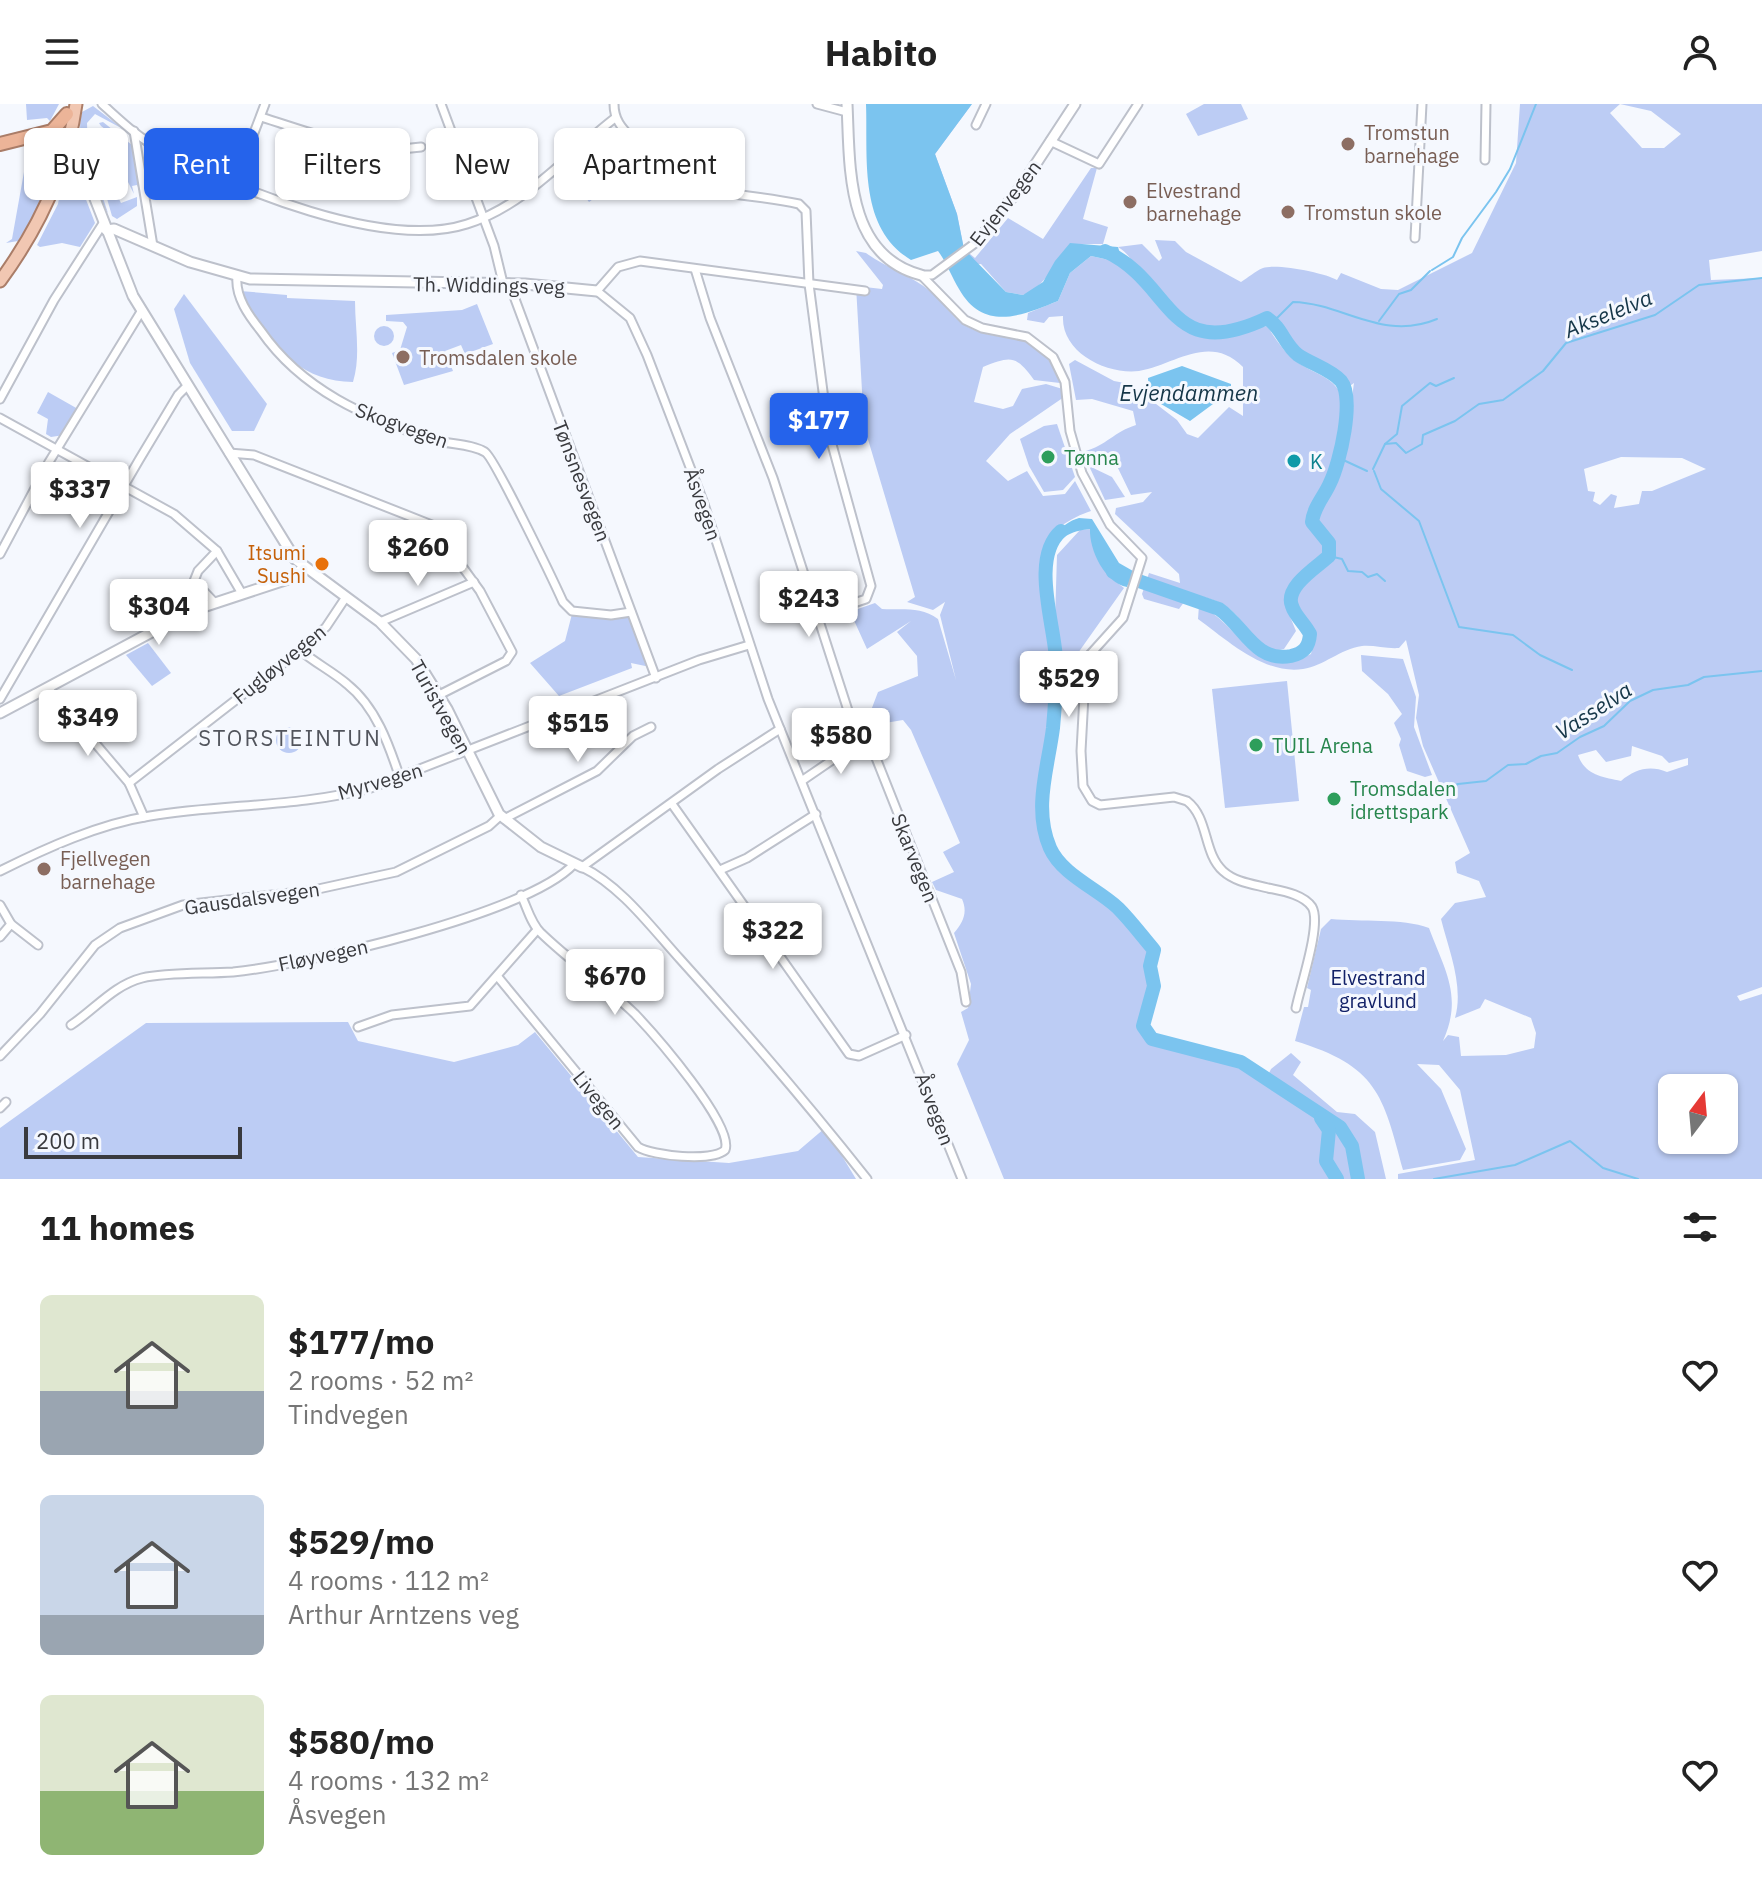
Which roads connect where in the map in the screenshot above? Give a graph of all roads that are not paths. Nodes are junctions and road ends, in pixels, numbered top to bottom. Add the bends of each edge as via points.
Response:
1 (102, 104) edge
2 (265, 104) edge
3 (441, 104) edge
4 (614, 104) edge
5 (817, 104) edge
6 (986, 104) edge
7 (1075, 104) edge
8 (1138, 104) edge
9 (1422, 104) edge
10 (1486, 104) edge
11 (70, 107) edge
12 (847, 108) edge
13 (261, 117) junction
14 (615, 118) junction
15 (976, 125) dead end
16 (67, 128) edge
17 (257, 128) edge
18 (134, 131) junction
19 (144, 138) edge
20 (1050, 141) junction
21 (0, 144) edge
22 (421, 147) dead end
23 (1485, 160) dead end
24 (259, 194) edge
25 (47, 200) edge
26 (95, 200) edge
27 (481, 218) junction
28 (105, 226) junction
29 (1415, 238) dead end
30 (978, 241) joint
31 (153, 246) junction
32 (695, 269) junction
33 (921, 275) junction
34 (237, 277) junction
35 (0, 281) edge
36 (506, 283) junction
37 (809, 284) junction
38 (597, 291) junction
39 (865, 291) dead end
40 (142, 310) junction
41 (187, 386) junction
42 (0, 399) edge
43 (0, 418) edge
44 (58, 449) junction
45 (229, 453) junction
46 (125, 485) junction
47 (217, 551) junction
48 (0, 554) edge
49 (304, 567) junction
50 (474, 582) junction
51 (241, 592) junction
52 (346, 597) junction
53 (214, 602) junction
54 (631, 612) junction
55 (818, 615) junction
56 (380, 622) junction
57 (749, 645) junction
58 (300, 650) junction
59 (656, 678) junction
60 (49, 689) junction
61 (439, 695) junction
62 (0, 699) edge
63 (0, 713) edge
64 (651, 727) dead end
65 (780, 729) junction
66 (860, 741) junction
67 (468, 752) junction
68 (400, 778) junction
69 (803, 780) junction
70 (129, 783) junction
71 (672, 804) junction
72 (816, 814) junction
73 (144, 817) junction
74 (502, 818) junction
75 (578, 866) junction
76 (720, 870) junction
77 (0, 871) edge
78 (521, 895) junction
79 (0, 905) edge
80 (11, 924) junction
81 (537, 930) junction
82 (0, 937) edge
83 (38, 945) dead end
84 (498, 977) junction
85 (966, 1002) dead end
86 (1296, 1008) dead end
87 (71, 1025) dead end
88 (358, 1027) dead end
89 (906, 1035) junction
90 (0, 1056) edge
91 (867, 1179) edge
92 (962, 1179) edge

1 - 18 street
2 - 13 street
3 - 27 street, Tønsnesvegen
4 - 14 street
5 - 12 street
6 - 15 street
7 - 20 street, Evjenvegen
8 - 20 street, Evjenvegen via 1099,164
9 - 29 street
10 - 23 street
11 - 16 main road
11 - 21 highway via 56,129
12 - 33 street via 852,193 861,221 882,253
13 - 17 street
13 - 22 street via 335,141
14 - 27 street via 532,188
14 - 37 street via 662,170 675,177 722,193 802,206 808,221
18 - 19 street
18 - 31 street
20 - 30 street, Evjenvegen
24 - 27 street via 304,210 392,227 447,228
25 - 35 main road via 35,229
26 - 28 street, Turistvegen
27 - 36 street, Tønsnesvegen
28 - 31 street, Th. Widdings veg
28 - 40 street, Turistvegen via 120,270
28 - 42 street via 54,300
30 - 33 street, Evjenvegen via 932,275
31 - 34 street, Th. Widdings veg
32 - 37 street
32 - 38 street via 630,262 614,269
32 - 55 street, Skarvegen
33 - 86 street via 965,320 1027,337 1053,357 1065,382 1082,473 1110,525 1141,555 1123,618 1086,659 1083,786 1100,805 1174,797 1187,801 1200,819 1212,857 1225,873 1308,903 1315,926
34 - 36 street, Th. Widdings veg
34 - 54 street, Skogvegen via 237,292 255,324 312,386 430,438 488,453 572,611
36 - 38 street, Th. Widdings veg
36 - 54 street, Tønsnesvegen
37 - 39 street
37 - 55 street via 830,440 871,592 866,599
38 - 57 street, Åsvegen via 635,326 698,487
40 - 41 street, Turistvegen
40 - 44 street
41 - 45 street, Turistvegen
41 - 46 street
43 - 44 street
44 - 46 street
44 - 48 street
45 - 49 street, Turistvegen
45 - 50 street via 254,455 428,523
46 - 47 street via 174,514
46 - 62 street
47 - 51 street
47 - 53 street via 194,581
49 - 51 street via 291,578
49 - 52 street, Turistvegen
50 - 56 street
50 - 61 street via 512,656
51 - 53 street
52 - 56 street, Turistvegen
52 - 58 street, Fugløyvegen via 326,627
53 - 60 street
54 - 59 street, Tønsnesvegen
55 - 66 street, Skarvegen
56 - 61 street, Turistvegen via 408,648
57 - 59 street, Myrvegen
57 - 65 street, Åsvegen
58 - 68 street via 359,696 383,731
58 - 70 street, Fugløyvegen
59 - 67 street, Myrvegen
60 - 63 street
60 - 70 street
61 - 67 street, Turistvegen
64 - 74 street, Gausdalsvegen via 633,736 597,771
65 - 69 street, Åsvegen
65 - 71 street, Fløyvegen
66 - 69 street
66 - 85 street, Skarvegen via 876,758 961,972
67 - 68 street, Myrvegen
67 - 74 street, Turistvegen
68 - 73 street, Myrvegen via 329,796
69 - 72 street, Åsvegen
70 - 73 street
71 - 75 street, Fløyvegen
71 - 76 street
72 - 76 street
72 - 89 street, Åsvegen
73 - 77 street, Myrvegen via 70,840
74 - 75 street, Turistvegen
74 - 90 street, Gausdalsvegen via 396,872 309,891 183,905 113,932 73,969
75 - 78 street, Fløyvegen
75 - 91 street, Turistvegen via 616,891 655,932 807,1102
76 - 89 street via 849,1054 859,1056
78 - 81 street
78 - 87 street, Fløyvegen via 362,948 235,972 139,979
79 - 80 street
80 - 82 street
80 - 83 street
81 - 84 street
81 - 84 street, Livegen via 639,1019 721,1125 728,1143 723,1152 653,1154 638,1147
84 - 88 street via 468,1008 392,1015
89 - 92 street, Åsvegen

